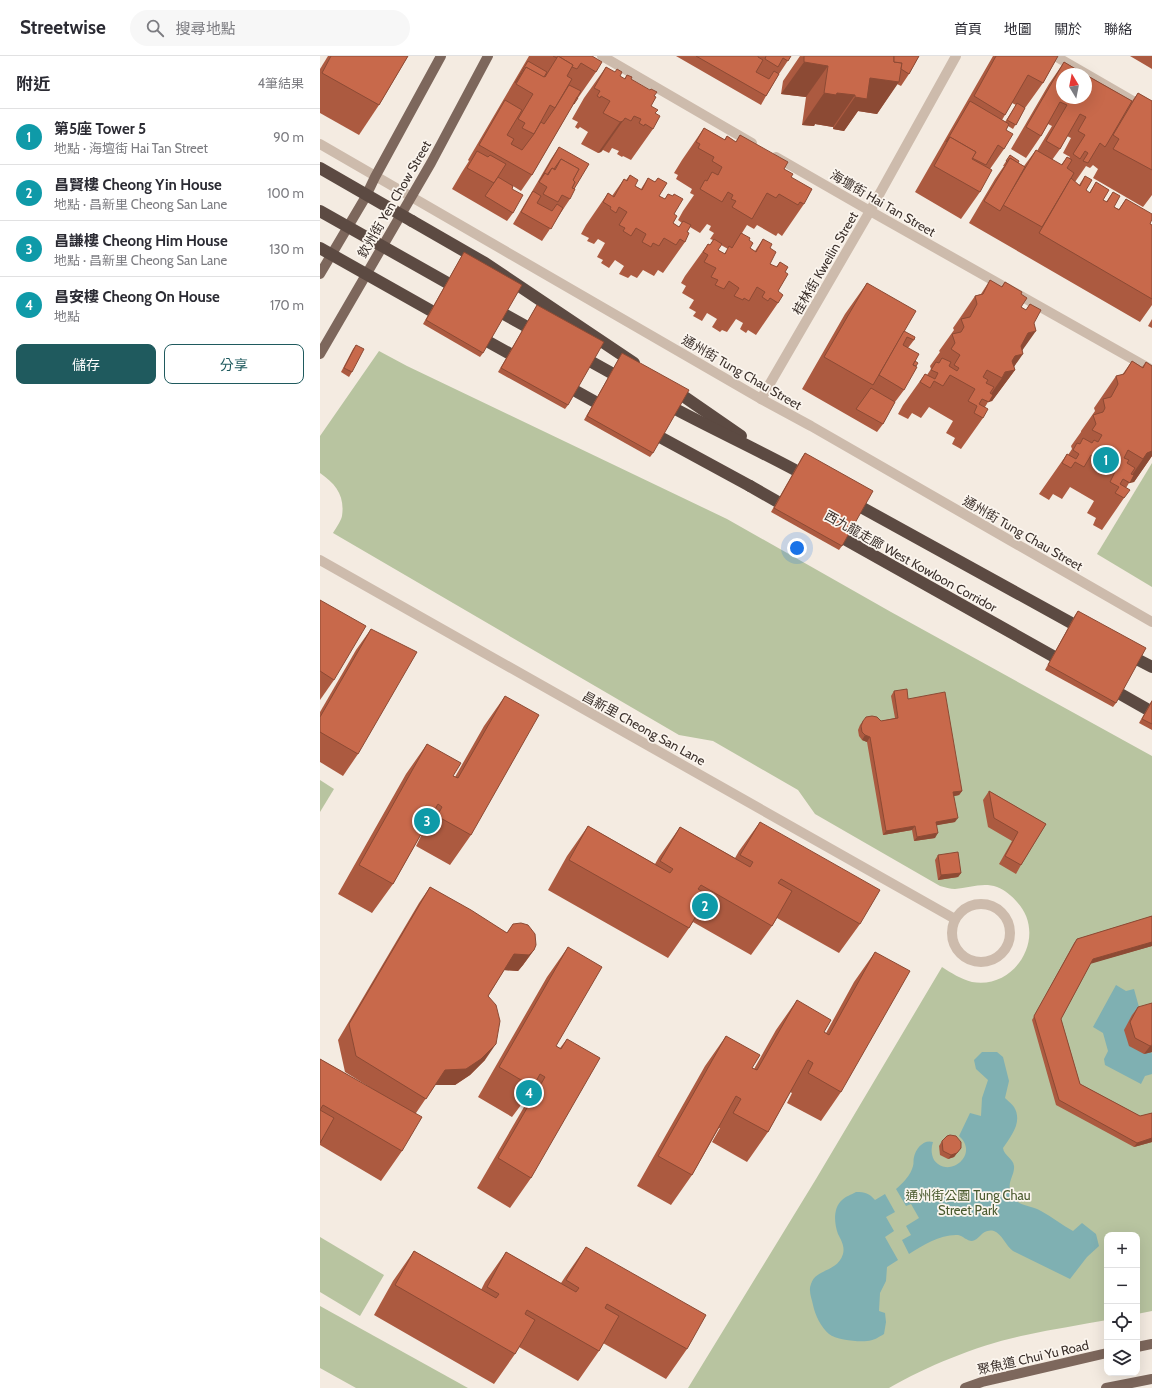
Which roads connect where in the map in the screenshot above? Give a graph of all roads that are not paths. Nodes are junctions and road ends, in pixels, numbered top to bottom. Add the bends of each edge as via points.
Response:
1 (441, 56) edge
2 (488, 56) edge
3 (602, 56) edge
4 (956, 56) edge
5 (1055, 56) edge
6 (1152, 112) edge
7 (320, 144) edge
8 (320, 168) edge
9 (376, 177) junction
10 (411, 196) junction
11 (320, 211) edge
12 (870, 211) junction
13 (320, 248) edge
14 (320, 274) edge
15 (468, 294) edge
16 (482, 302) edge
17 (454, 323) edge
18 (468, 331) edge
19 (550, 340) edge
20 (571, 351) edge
21 (320, 354) edge
22 (530, 365) edge
23 (644, 369) edge
24 (1152, 370) edge
25 (550, 376) edge
26 (664, 383) edge
27 (632, 385) edge
28 (652, 396) edge
29 (761, 399) junction
30 (619, 414) edge
31 (640, 426) edge
32 (766, 455) junction
33 (815, 481) edge
34 (842, 496) edge
35 (805, 517) edge
36 (819, 525) edge
37 (320, 560) edge
38 (1152, 622) edge
39 (1097, 637) edge
40 (1118, 648) edge
41 (1152, 667) edge
42 (1076, 669) edge
43 (1096, 681) edge
44 (1152, 712) edge
45 (955, 919) junction
46 (1152, 1344) edge
47 (1140, 1346) edge
48 (1104, 1354) edge
49 (1152, 1379) edge
50 (965, 1388) edge
51 (1106, 1388) edge

1 - 9 main road, 欽州街 Yen Chow Street
2 - 10 main road, 欽州街 Yen Chow Street
3 - 12 street, 海壇街 Hai Tan Street
4 - 12 street, 桂林街 Kweilin Street
5 - 6 street
7 - 9 street, 通州街 Tung Chau Street
8 - 23 highway, bridge via 485,262
9 - 10 street, 通州街 Tung Chau Street
9 - 14 main road, 欽州街 Yen Chow Street
10 - 21 main road, 欽州街 Yen Chow Street
10 - 29 street, 通州街 Tung Chau Street
11 - 15 highway, bridge
12 - 24 street, 海壇街 Hai Tan Street
12 - 29 street, 桂林街 Kweilin Street
13 - 17 highway, bridge
16 - 19 highway
18 - 22 highway, bridge
20 - 27 highway
25 - 30 highway, bridge
26 - 32 highway
28 - 32 highway
29 - 38 street, 通州街 Tung Chau Street
31 - 35 highway, 西九龍走廊 West Kowloon Corridor, bridge
32 - 33 highway
34 - 39 highway, 西九龍走廊 West Kowloon Corridor
36 - 42 highway, 西九龍走廊 West Kowloon Corridor
37 - 45 street, 昌新里 Cheong San Lane
40 - 41 highway
43 - 44 highway
45 - 45 street via 969,906 989,905 998,909 1009,924 1009,943 997,958 988,962 969,960 955,947 952,938
46 - 47 main road
48 - 50 main road, 聚魚道 Chui Yu Road
49 - 51 main road

